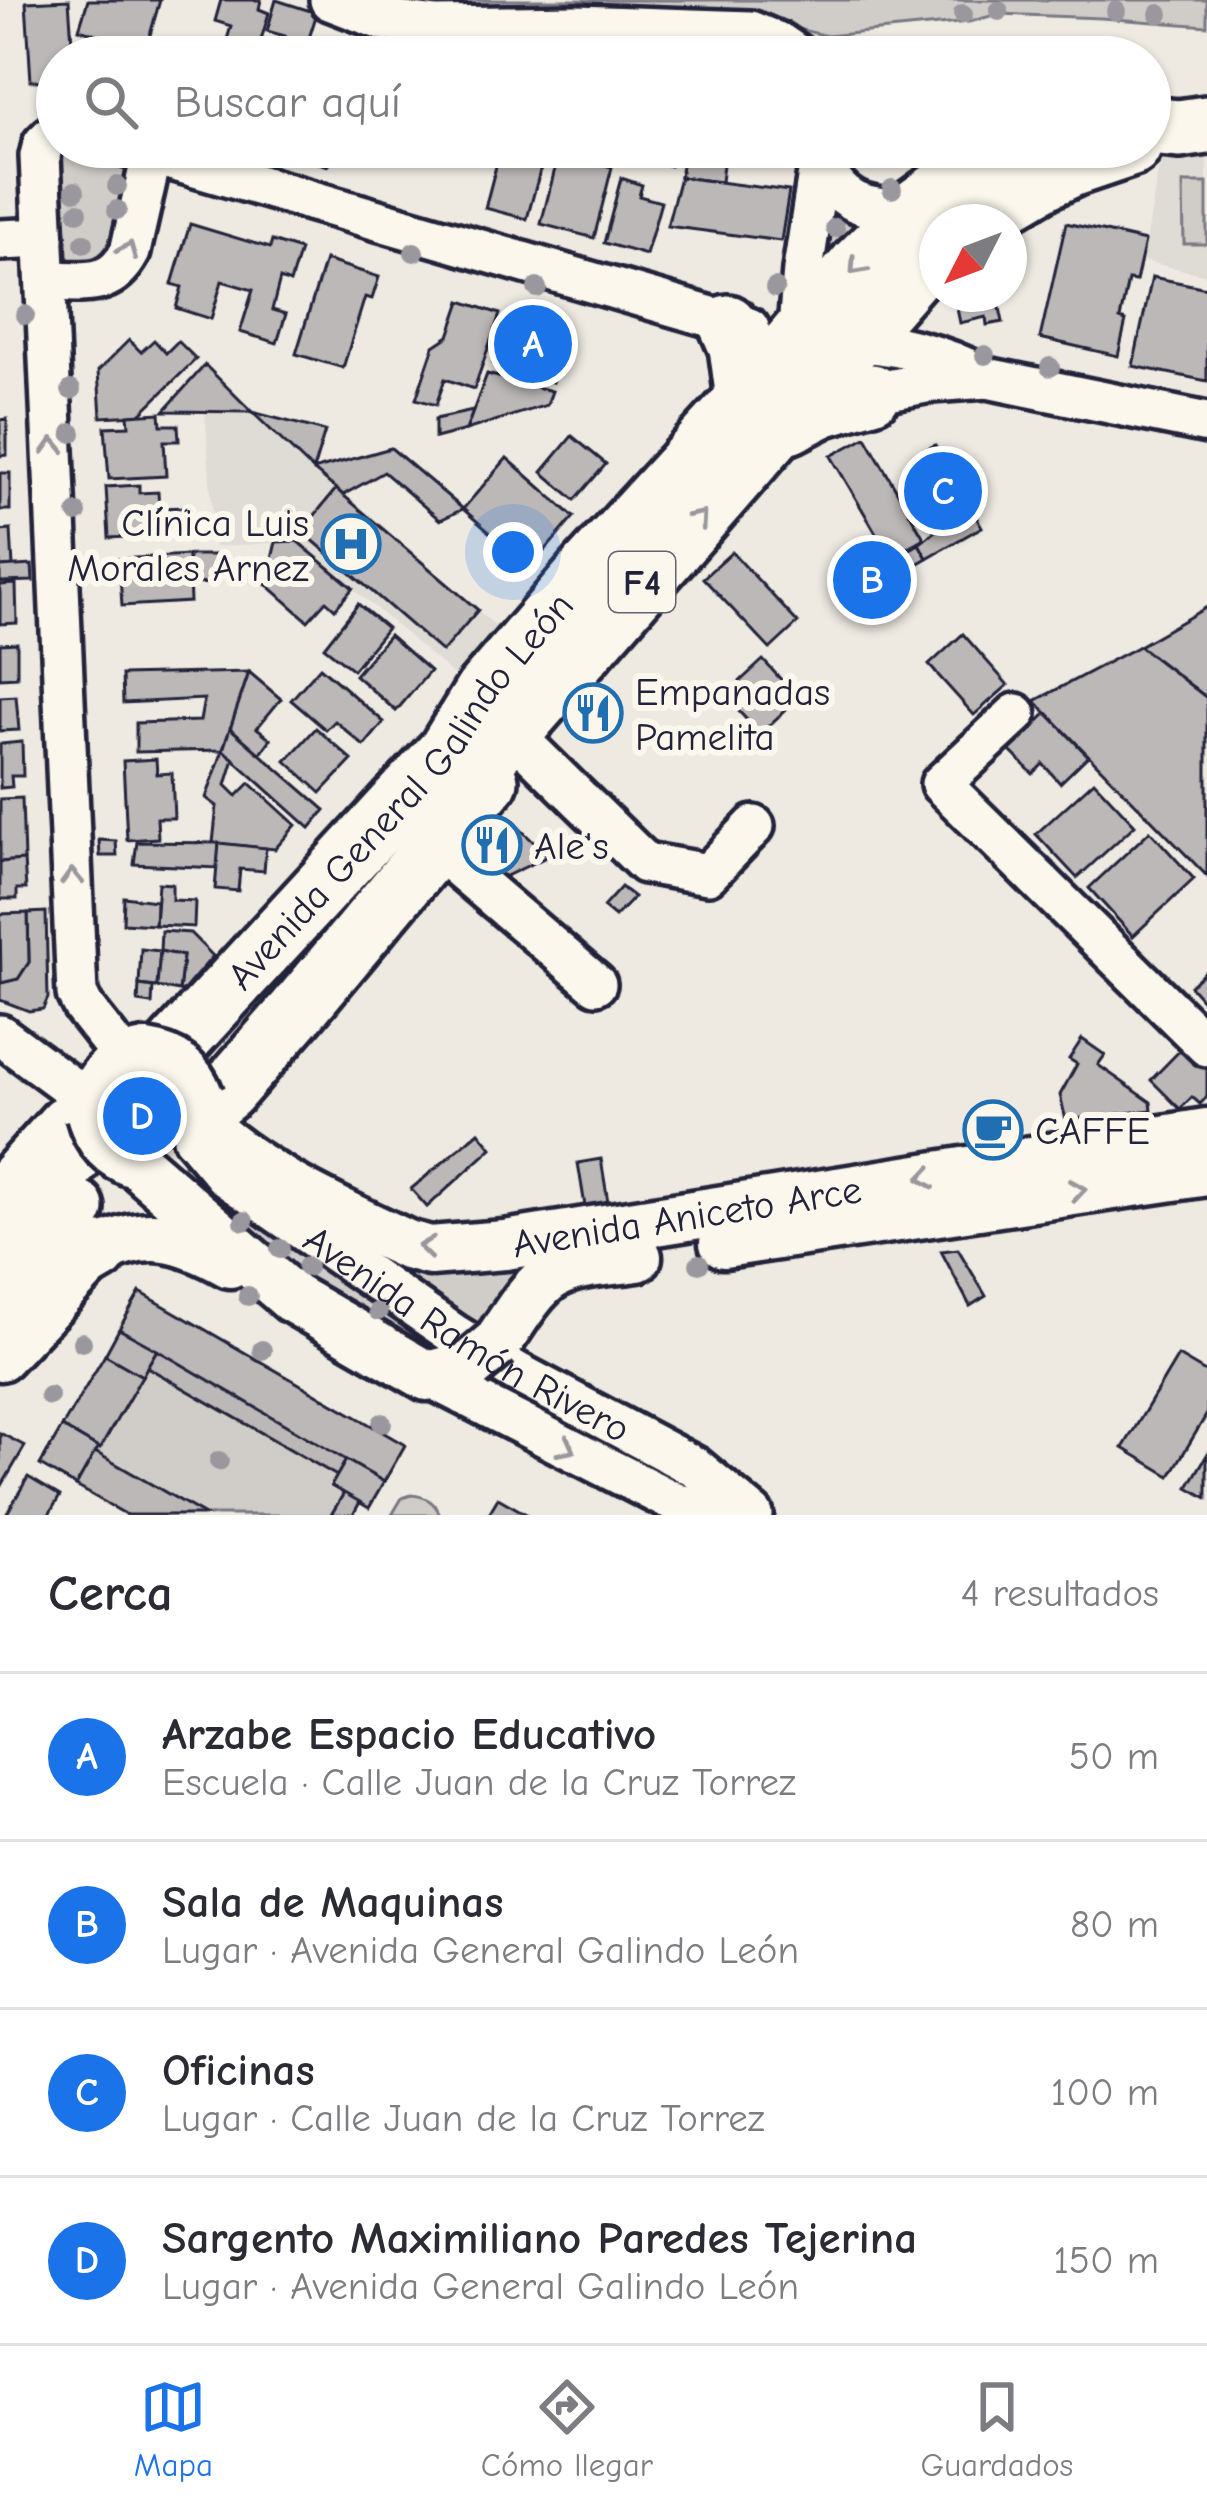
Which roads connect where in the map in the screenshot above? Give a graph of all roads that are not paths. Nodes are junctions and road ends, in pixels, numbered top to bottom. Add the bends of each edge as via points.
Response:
1 (329, 0) edge
2 (762, 36) edge
3 (41, 168) edge
4 (137, 168) edge
5 (197, 168) edge
6 (818, 168) edge
7 (824, 168) edge
8 (974, 168) edge
9 (1069, 168) edge
10 (942, 204) edge
11 (1004, 204) edge
12 (919, 225) edge
13 (919, 233) edge
14 (44, 238) junction
15 (0, 240) edge
16 (46, 281) junction
17 (728, 324) junction
18 (840, 360) junction
19 (987, 378) junction
20 (760, 416) junction
21 (1207, 423) edge
22 (498, 712) junction
23 (1016, 714) dead end
24 (754, 826) dead end
25 (435, 847) junction
26 (596, 984) dead end
27 (0, 1035) edge
28 (1207, 1046) edge
29 (133, 1057) junction
30 (92, 1109) junction
31 (198, 1118) junction
32 (1207, 1133) edge
33 (118, 1170) junction
34 (1207, 1171) edge
35 (0, 1192) edge
36 (0, 1238) edge
37 (99, 1252) junction
38 (0, 1271) edge
39 (0, 1296) edge
40 (292, 1298) junction
41 (0, 1329) edge
42 (0, 1356) edge
43 (465, 1361) junction
44 (733, 1515) edge
45 (753, 1515) edge

1 - 2 street via 382,20 437,27
3 - 14 street
16 -> 4 street via 100,281 123,266
5 - 17 street
6 - 18 street via 803,269
7 - 12 street via 853,202
8 - 10 highway, F4
9 - 11 highway
13 - 18 highway, F4 via 858,265
14 - 15 street
14 - 16 street
29 -> 16 street via 77,994
17 - 18 street
17 - 20 highway
18 - 19 street via 931,382
18 - 19 street via 909,349
18 - 20 highway, Avenida General Galindo León / F4
18 - 20 highway via 822,409
19 - 21 street
20 - 22 highway, Avenida General Galindo León / F4
22 - 24 street via 645,863 708,874
22 - 25 highway via 487,786
22 - 29 highway via 426,734
22 - 33 highway, Avenida General Galindo León / F4 via 467,774
22 - 36 highway, Avenida General Galindo León / F4 via 447,751
23 - 28 street via 941,784
25 - 26 street
25 - 31 highway
27 - 30 street
29 - 30 main road via 106,1073
29 - 31 main road, Avenida Aniceto Arce, bridge via 185,1072
30 - 33 main road, Avenida Ramón Rivero, bridge
30 - 35 main road via 64,1121
32 -> 31 main road, Avenida Aniceto Arce via 430,1251 270,1174
31 - 33 main road via 178,1154
31 - 45 street, Avenida Ramón Rivero via 226,1177 455,1336 695,1467
33 - 38 highway via 38,1230
33 - 39 highway, F4
33 - 40 main road, Avenida Ramón Rivero
43 -> 34 main road, Avenida Aniceto Arce via 536,1288 580,1266
37 - 40 main road via 116,1242 170,1236
37 - 41 highway
37 - 42 main road
40 - 43 main road, Avenida Ramón Rivero
43 -> 44 street, Avenida Ramón Rivero via 678,1504

